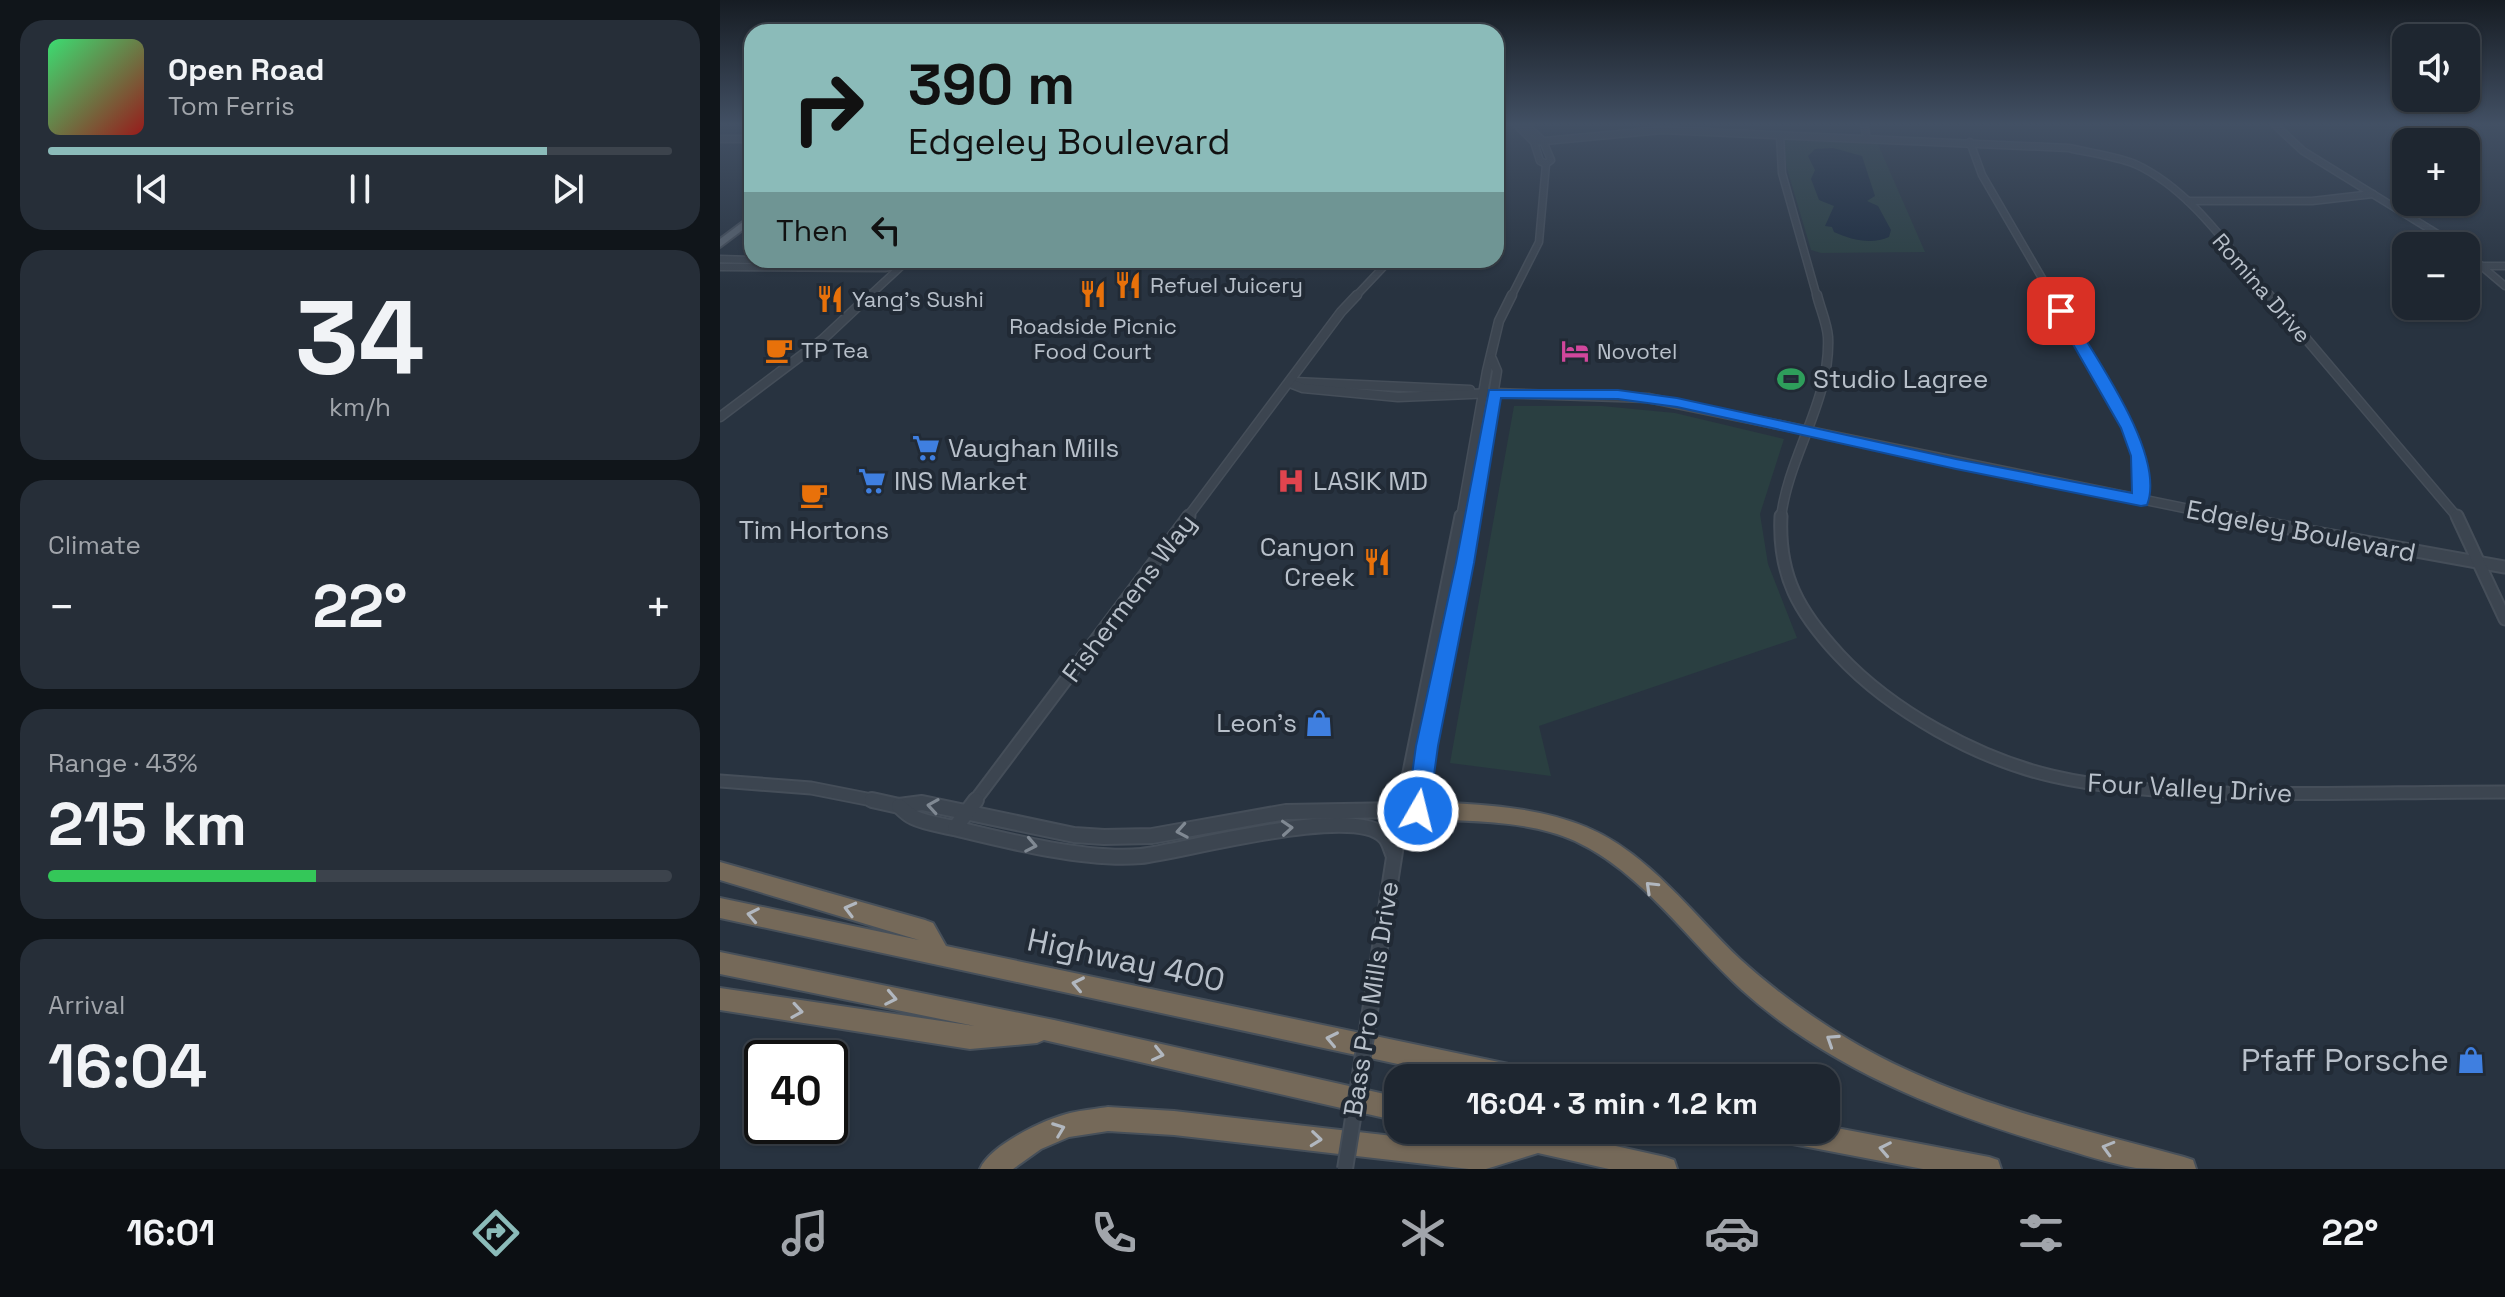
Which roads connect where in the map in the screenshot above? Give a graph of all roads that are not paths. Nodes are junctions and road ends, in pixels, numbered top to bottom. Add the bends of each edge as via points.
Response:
1 (1545, 180) edge
2 (1784, 180) edge
3 (1985, 180) edge
4 (2163, 180) edge
5 (2349, 180) edge
6 (2373, 194) junction
7 (2188, 201) junction
8 (744, 214) edge
9 (744, 224) edge
10 (2434, 232) edge
11 (720, 234) edge
12 (720, 244) edge
13 (720, 259) edge
14 (744, 260) edge
15 (2481, 266) joint
16 (2505, 266) edge
17 (720, 267) edge
18 (744, 267) edge
19 (900, 268) edge
20 (1382, 268) edge
21 (2505, 286) edge
22 (1290, 383) junction
23 (1489, 393) junction
24 (720, 417) edge
25 (1808, 431) junction
26 (2141, 501) junction
27 (2479, 564) junction
28 (2505, 567) edge
29 (2505, 619) edge
30 (720, 781) edge
31 (2505, 792) edge
32 (899, 806) junction
33 (1410, 811) junction
34 (967, 812) junction
35 (955, 828) junction
36 (1394, 855) junction
37 (720, 871) edge
38 (720, 908) edge
39 (939, 954) junction
40 (720, 963) edge
41 (720, 999) edge
42 (1054, 1031) junction
43 (1453, 1064) edge
44 (1384, 1106) edge
45 (1840, 1141) edge
46 (1527, 1144) edge
47 (1551, 1144) edge
48 (992, 1169) edge
49 (1345, 1169) edge
50 (1665, 1169) edge
51 (1989, 1169) edge
52 (2184, 1169) edge

1 - 23 street, Bass Pro Mills Drive via 1539,242 1499,321 1492,359 1497,371
2 - 25 street, Four Valley Drive via 1828,335 1825,380
3 - 26 street via 2127,425 2139,456
4 - 7 street, Romina Drive
5 - 6 street
6 - 7 street via 2312,201
6 - 10 street
7 - 27 street, Romina Drive via 2456,514
8 - 11 main road
9 - 12 main road
13 - 14 street
15 - 16 street
15 - 21 street
17 - 18 street
19 - 24 street via 822,340
20 - 22 street, Fishermens Way via 1341,312
22 - 23 street, Edgeley Boulevard via 1398,397
22 - 34 street, Fishermens Way
23 - 25 street, Edgeley Boulevard via 1648,398
23 - 33 street, Bass Pro Mills Drive via 1465,563
25 - 26 street, Edgeley Boulevard
25 - 31 street, Four Valley Drive via 1781,504 1779,542 1785,577 1835,653 1859,677 1893,703 1973,747 2026,769 2097,786 2347,795
26 - 27 street, Edgeley Boulevard
27 - 28 street, Edgeley Boulevard
27 - 29 street
30 - 32 street via 811,788
34 -> 32 street via 922,803
32 - 35 street via 911,817
33 -> 34 street via 1286,812 1152,836 1114,837 1074,835
33 - 36 street, Bass Pro Mills Drive
52 -> 33 highway via 1984,1112 1873,1066 1753,986 1631,869 1581,834 1518,819
34 - 35 street, Fishermens Way
35 -> 36 street via 1112,856 1178,850 1285,827 1358,827 1385,837
36 - 49 street, Bass Pro Mills Drive, bridge
39 -> 37 highway via 925,930
39 -> 38 highway, Highway 400
43 -> 39 highway, Highway 400
40 -> 42 highway
41 -> 42 highway via 970,1038
42 -> 44 highway
51 -> 45 highway
48 -> 46 highway via 1032,1140 1069,1125 1108,1119 1481,1158
47 - 50 highway

